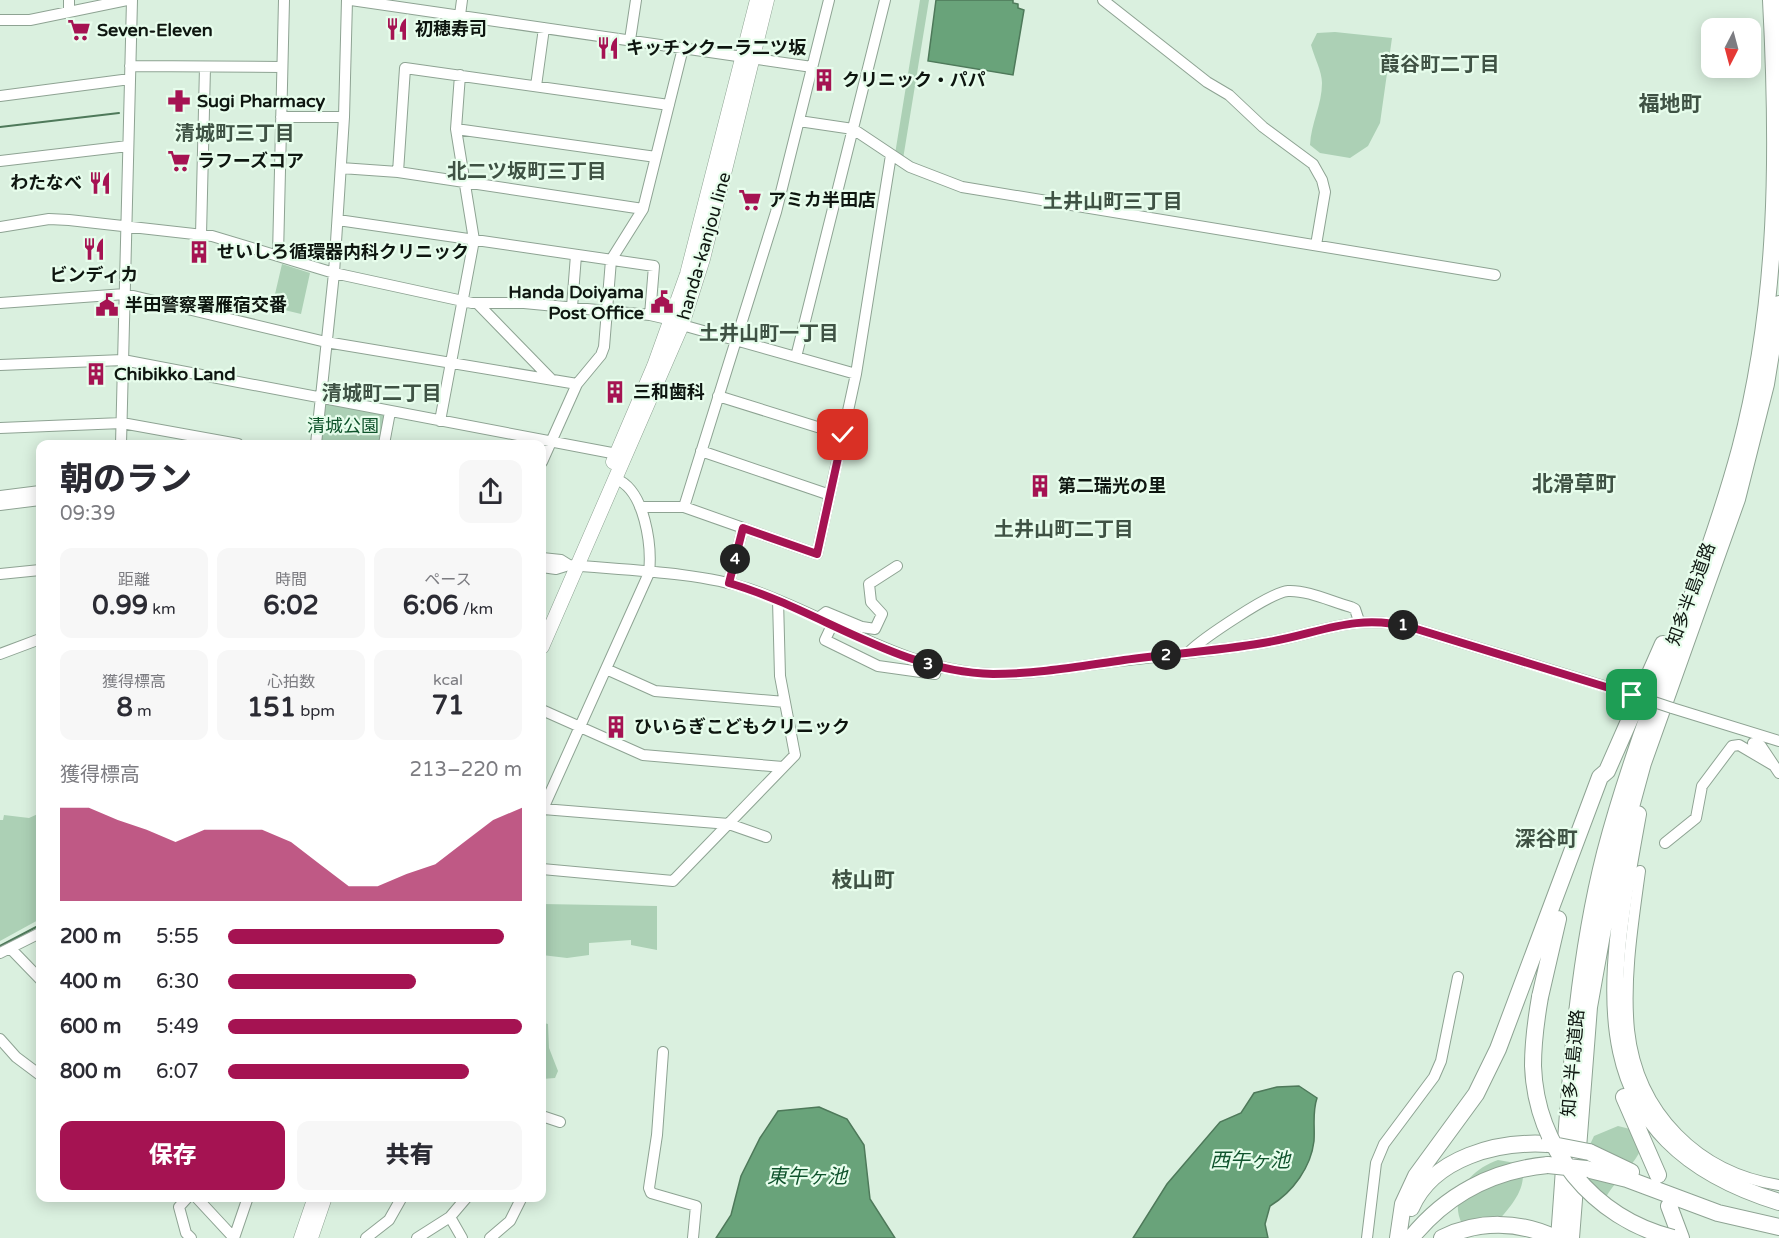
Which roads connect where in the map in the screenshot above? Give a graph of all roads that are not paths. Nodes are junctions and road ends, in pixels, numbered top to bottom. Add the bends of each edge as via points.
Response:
1 (69, 0) edge
2 (127, 0) edge
3 (132, 0) edge
4 (284, 0) edge
5 (347, 0) edge
6 (351, 0) edge
7 (462, 0) edge
8 (636, 0) edge
9 (757, 0) edge
10 (767, 0) edge
11 (829, 0) edge
12 (885, 0) edge
13 (1103, 0) edge
14 (1772, 0) edge
15 (69, 12) junction
16 (460, 15) junction
17 (0, 20) edge
18 (544, 28) junction
19 (630, 40) junction
20 (683, 48) junction
21 (748, 58) junction
22 (130, 66) junction
23 (205, 67) junction
24 (282, 67) junction
25 (812, 68) junction
26 (460, 75) junction
27 (130, 80) junction
28 (536, 86) junction
29 (0, 96) edge
30 (669, 105) junction
31 (281, 117) junction
32 (344, 117) junction
33 (799, 121) junction
34 (456, 129) junction
35 (853, 129) junction
36 (128, 146) junction
37 (891, 155) junction
38 (656, 157) junction
39 (0, 160) edge
40 (341, 168) junction
41 (398, 172) junction
42 (465, 183) junction
43 (643, 209) junction
44 (338, 220) junction
45 (0, 226) edge
46 (126, 226) junction
47 (201, 235) junction
48 (474, 240) junction
49 (1316, 245) junction
50 (278, 255) junction
51 (576, 255) junction
52 (611, 260) junction
53 (334, 273) junction
54 (1495, 275) dead end
55 (125, 294) junction
56 (462, 300) junction
57 (0, 303) edge
58 (478, 304) junction
59 (1779, 304) edge
60 (572, 307) junction
61 (606, 310) junction
62 (650, 315) junction
63 (677, 322) junction
64 (735, 340) junction
65 (326, 342) junction
66 (796, 357) junction
67 (123, 360) junction
68 (450, 364) junction
69 (0, 365) edge
70 (855, 374) junction
71 (550, 379) junction
72 (577, 384) junction
73 (718, 396) junction
74 (321, 398) junction
75 (390, 412) junction
76 (440, 421) junction
77 (122, 423) junction
78 (0, 428) edge
79 (843, 435) junction
80 (121, 440) edge
81 (216, 440) edge
82 (316, 440) edge
83 (385, 440) edge
84 (540, 440) edge
85 (546, 441) edge
86 (550, 442) junction
87 (701, 451) junction
88 (546, 452) edge
89 (616, 454) junction
90 (616, 479) junction
91 (36, 492) edge
92 (830, 495) junction
93 (0, 496) edge
94 (1725, 499) junction
95 (36, 500) edge
96 (0, 505) edge
97 (640, 507) junction
98 (684, 507) junction
99 (743, 528) junction
100 (546, 558) edge
101 (573, 566) junction
102 (897, 566) dead end
103 (546, 567) edge
104 (36, 570) edge
105 (649, 573) junction
106 (0, 574) edge
107 (729, 583) junction
108 (778, 600) junction
109 (546, 618) edge
110 (818, 618) junction
111 (1359, 621) junction
112 (832, 625) junction
113 (546, 637) edge
114 (36, 640) edge
115 (1189, 652) junction
116 (0, 654) edge
117 (937, 666) junction
118 (606, 669) junction
119 (785, 702) junction
120 (546, 712) edge
121 (579, 727) junction
122 (1655, 729) junction
123 (1779, 741) edge
124 (1753, 742) dead end
125 (783, 767) junction
126 (1776, 769) edge
127 (1607, 771) junction
128 (546, 801) edge
129 (546, 810) edge
130 (729, 824) junction
131 (766, 837) dead end
132 (1665, 843) dead end
133 (546, 869) edge
134 (1640, 872) dead end
135 (36, 935) edge
136 (5, 951) edge
137 (1618, 958) junction
138 (36, 976) edge
139 (1458, 977) dead end
140 (0, 1039) edge
141 (663, 1052) dead end
142 (36, 1072) edge
143 (546, 1120) edge
144 (560, 1122) dead end
145 (1587, 1161) junction
146 (1658, 1175) dead end
147 (1779, 1185) edge
148 (184, 1202) edge
149 (200, 1202) edge
150 (246, 1202) edge
151 (313, 1202) edge
152 (323, 1202) edge
153 (399, 1202) edge
154 (463, 1202) edge
155 (519, 1202) edge
156 (1779, 1202) edge
157 (1669, 1206) dead end
158 (450, 1217) junction
159 (1566, 1218) junction
160 (1777, 1227) edge
161 (1413, 1234) edge
162 (1552, 1236) edge
163 (191, 1238) edge
164 (301, 1238) edge
165 (311, 1238) edge
166 (366, 1238) edge
167 (417, 1238) edge
168 (462, 1238) edge
169 (490, 1238) edge
170 (693, 1238) edge
171 (1367, 1238) edge
172 (1398, 1238) edge
173 (1442, 1238) edge
174 (1570, 1238) edge
175 (1673, 1238) edge
176 (1681, 1238) edge

1 - 15 street
2 - 15 street
3 - 22 street
4 - 24 street
5 - 32 street
6 - 16 street
7 - 16 street
8 - 19 street
9 - 21 main road, handa-kanjou line
10 - 21 main road, handa-kanjou line
11 - 25 street
12 - 35 street
13 - 49 street via 1313,164 1324,192
14 - 94 highway, 知多半島道路 via 1778,141 1773,265 1749,408
15 - 17 street via 30,20
16 - 18 street
18 - 19 street
18 - 28 street
19 - 20 street
20 - 21 street
20 - 30 street
21 - 25 street
21 - 63 main road, handa-kanjou line via 703,260
22 - 23 street
22 - 27 street
23 - 24 street
23 - 47 street
24 - 31 street
25 - 33 street
26 - 28 street
26 - 34 street
26 - 41 street via 405,68
27 - 29 street
27 - 36 street
28 - 30 street
30 - 38 street
31 - 32 street
31 - 50 street
32 - 40 street
33 - 35 street
33 - 64 street via 776,212
34 - 38 street
34 - 42 street
35 - 37 street
35 - 66 street
36 - 39 street
36 - 46 street
37 - 49 street via 926,175 962,187
37 - 70 street
38 - 43 street
40 - 41 street
40 - 44 street
41 - 42 street
42 - 43 street
42 - 48 street
43 - 52 street
44 - 48 street
44 - 53 street
45 - 46 street via 49,219
46 - 47 street
46 - 55 street
47 - 50 street
48 - 51 street
48 - 56 street
49 - 54 street
50 - 53 street
51 - 52 street
51 - 60 street
52 - 61 street
52 - 62 street via 654,266
53 - 56 street
53 - 65 street
55 - 57 street
55 - 65 street
55 - 67 street
56 - 58 street
56 - 68 street
58 - 60 street
58 - 71 street
59 - 122 highway, 知多半島道路 via 1766,384 1745,473
60 - 61 street
61 - 62 street
61 - 72 street via 601,355
62 - 63 street
63 - 64 street
63 - 89 main road, handa-kanjou line
63 - 90 main road, handa-kanjou line
64 - 66 street
64 - 73 street
65 - 68 street
65 - 74 street
66 - 70 street
67 - 69 street
67 - 74 street
67 - 77 street
68 - 71 street
68 - 76 street
70 - 79 street
71 - 72 street
72 - 86 street
73 - 79 street
73 - 87 street
74 - 75 street
74 - 82 street
75 - 76 street
75 - 83 street
76 - 84 street
77 - 78 street
77 - 80 street
77 - 81 street
79 - 92 street
85 - 86 street
86 - 88 street
86 - 89 street
87 - 92 street
87 - 98 street
89 - 101 main road, handa-kanjou line
90 - 97 street via 625,482
90 - 101 main road, handa-kanjou line
91 - 93 street
92 - 99 street via 817,554
94 - 127 highway
94 - 159 highway, 知多半島道路 via 1641,732 1598,885 1573,1040
95 - 96 street
97 - 98 street
97 - 105 street via 651,553
98 - 99 street
99 - 107 street
100 - 101 street
101 - 103 street
101 - 105 street
101 - 109 main road, handa-kanjou line
101 - 113 main road, handa-kanjou line
102 - 110 street via 869,584 871,602 882,614 875,629 826,612
104 - 106 street
105 - 107 street
105 - 118 street
107 - 108 street
108 - 110 street
108 - 119 street via 780,676
110 - 112 street
111 - 115 street via 1264,643
111 - 115 street via 1351,607 1304,593 1278,593
111 - 123 street, bridge via 1410,627
112 - 117 street via 898,655
112 - 117 street via 825,640 878,666 935,674
114 - 116 street
115 - 117 street via 1013,674
118 - 119 street via 655,691
118 - 121 street
119 - 125 street via 795,755
120 - 121 street
121 - 125 street via 643,755
121 - 128 street
122 - 137 highway via 1657,736 1625,886
122 - 159 highway, 知多半島道路 via 1627,818 1598,944
124 - 126 street via 1761,746
125 - 130 street
126 - 132 street via 1739,746 1732,747 1702,786 1696,818
127 - 172 highway via 1600,777 1498,1049 1476,1094 1416,1176 1403,1204
127 - 175 highway, bridge via 1571,875 1540,997 1534,1037 1534,1081 1541,1113 1560,1156 1582,1186 1638,1226
129 - 130 street
130 - 131 street
130 - 133 street via 673,881
134 - 147 street via 1628,993 1629,1030 1642,1080 1669,1125 1701,1157 1745,1178
135 - 136 street
136 - 138 street
137 - 146 highway via 1609,1028 1611,1056 1622,1093
137 - 156 highway via 1618,1045 1630,1085 1644,1113 1690,1162 1724,1181
139 - 171 street via 1441,1061 1434,1077 1384,1144 1376,1163
140 - 142 street
141 - 170 street via 649,1188 651,1193 696,1206
143 - 144 street
145 - 160 highway via 1718,1213
145 - 161 highway, bridge via 1519,1169 1483,1181 1452,1198
145 - 161 highway, bridge via 1548,1144 1490,1149 1445,1168 1426,1183 1408,1218
148 - 163 street via 179,1207
149 - 150 street via 234,1238
151 - 164 main road
152 - 165 main road
153 - 166 street via 389,1220
154 - 158 street
155 - 169 street via 504,1228
157 - 176 highway
158 - 167 street
158 - 168 street
159 - 162 highway
159 - 174 highway
162 - 173 highway via 1494,1224

